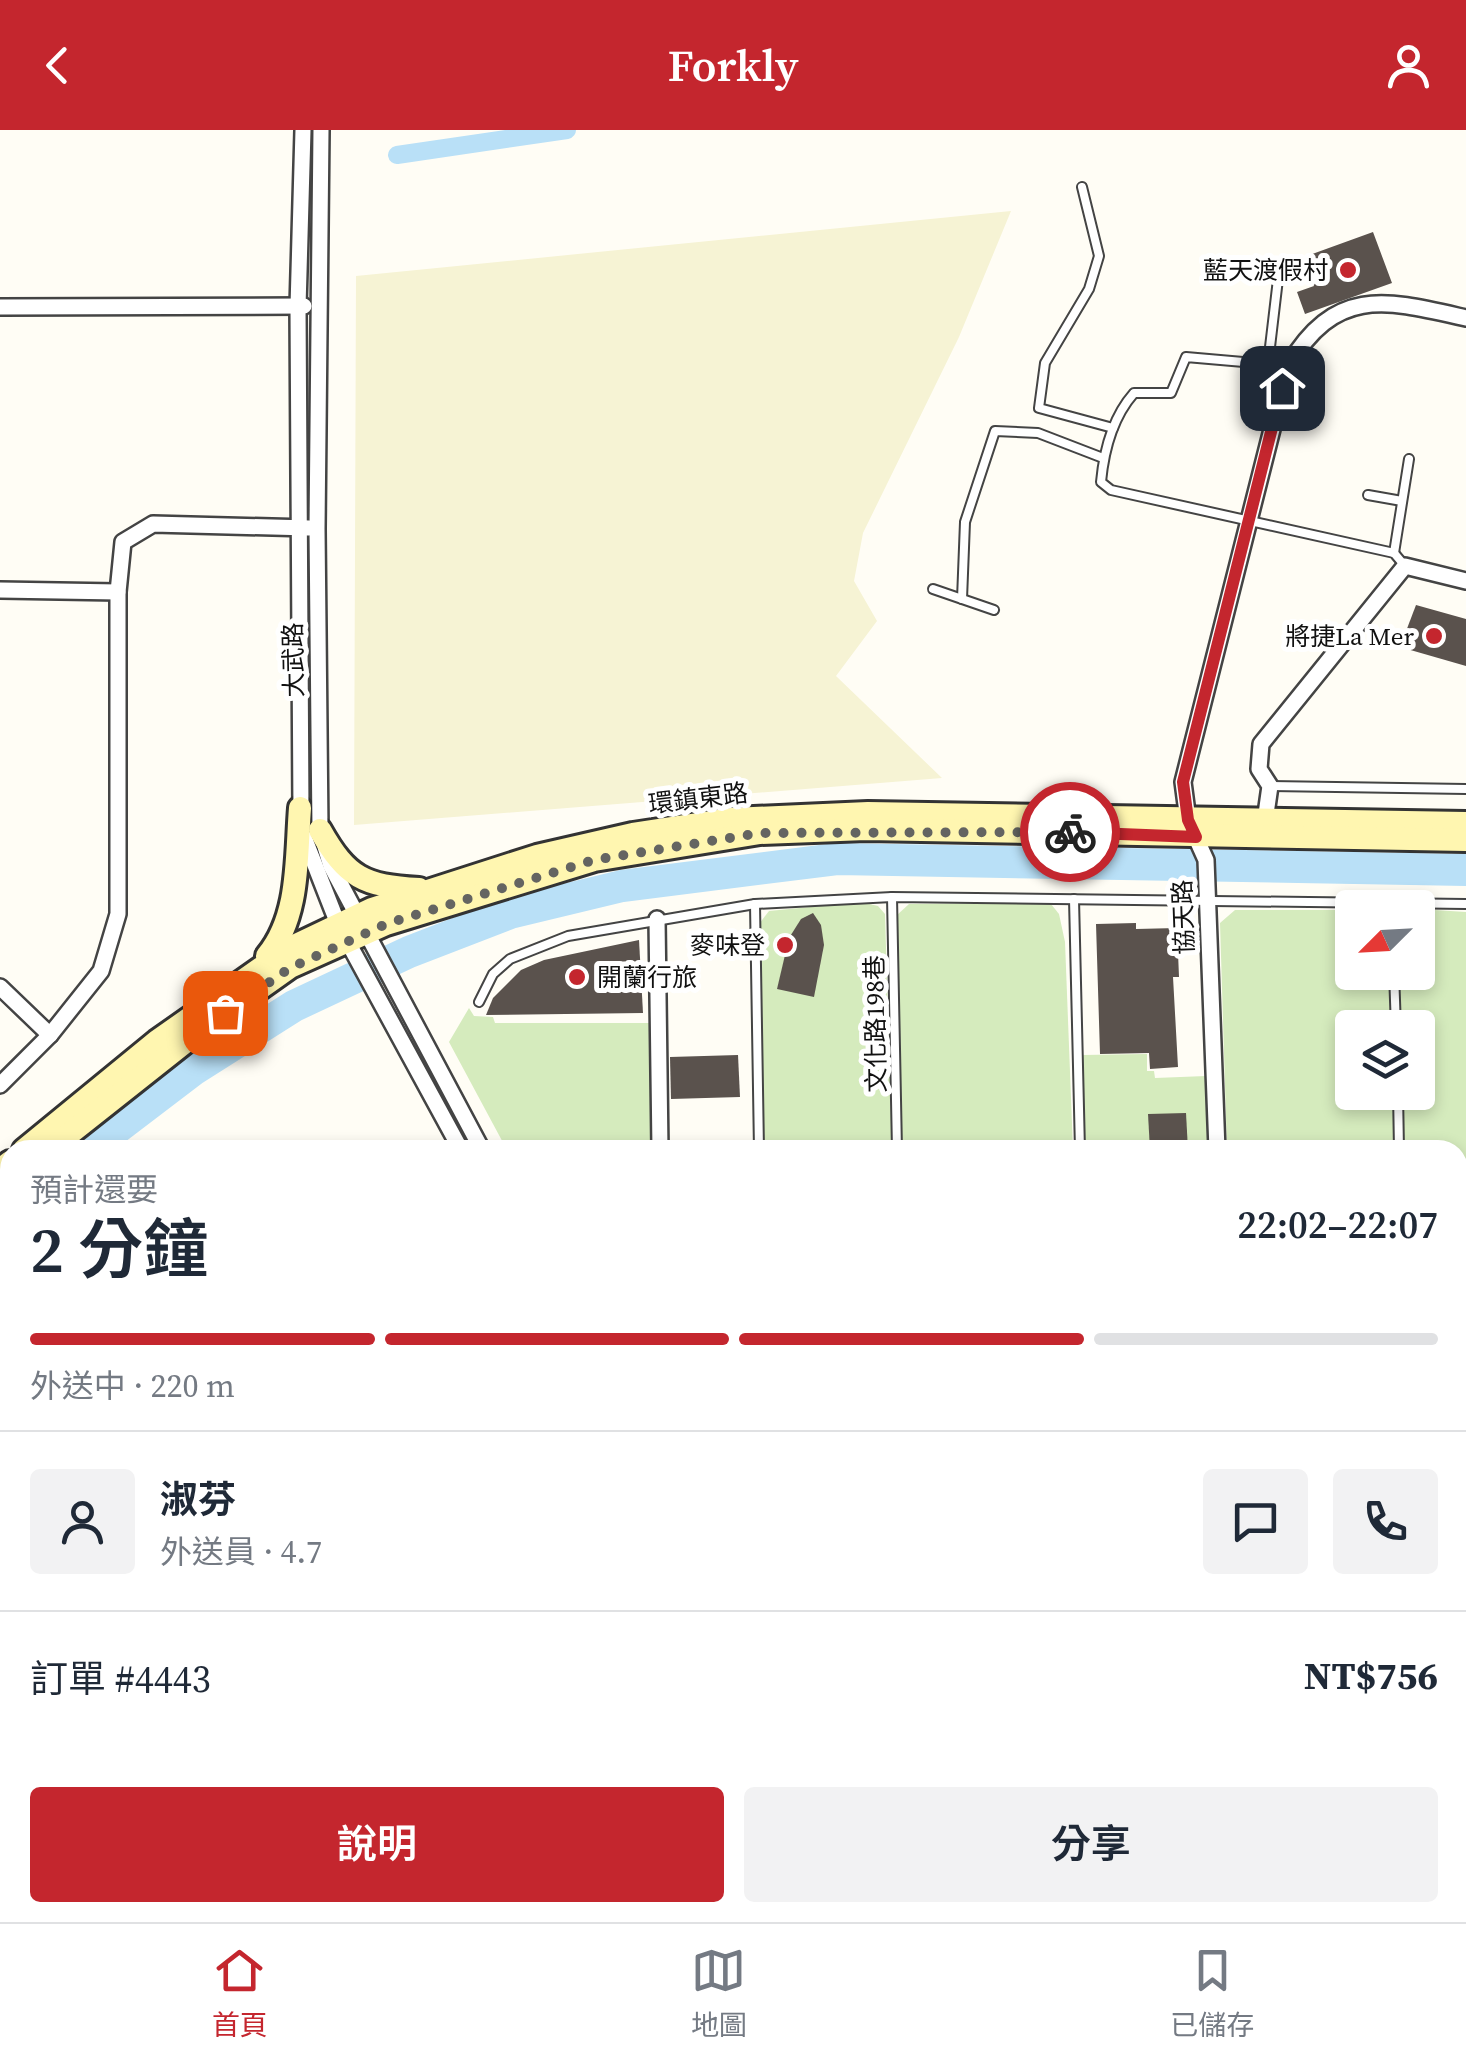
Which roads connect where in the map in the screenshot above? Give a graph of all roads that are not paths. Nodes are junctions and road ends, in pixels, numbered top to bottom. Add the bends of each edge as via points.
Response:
1 (303, 130) edge
2 (321, 130) edge
3 (1082, 187) dead end
4 (1280, 262) dead end
5 (318, 306) junction
6 (0, 307) edge
7 (298, 307) junction
8 (1466, 318) edge
9 (1268, 364) junction
10 (1288, 366) junction
11 (1113, 428) junction
12 (1103, 458) junction
13 (1409, 459) dead end
14 (1368, 495) dead end
15 (1402, 501) junction
16 (1248, 520) junction
17 (308, 528) junction
18 (1394, 553) junction
19 (1405, 566) junction
20 (1466, 582) edge
21 (933, 589) dead end
22 (0, 590) edge
23 (118, 592) junction
24 (962, 599) junction
25 (994, 610) dead end
26 (1270, 786) junction
27 (1466, 789) edge
28 (300, 808) junction
29 (1264, 821) junction
30 (1466, 823) edge
31 (1192, 829) junction
32 (320, 830) junction
33 (1466, 840) edge
34 (432, 890) junction
35 (892, 897) junction
36 (1208, 897) junction
37 (1074, 899) junction
38 (1335, 903) edge
39 (755, 904) junction
40 (1466, 904) edge
41 (1435, 905) edge
42 (657, 919) junction
43 (356, 936) junction
44 (258, 966) junction
45 (0, 988) edge
46 (479, 1002) dead end
47 (50, 1035) junction
48 (0, 1085) edge
49 (1398, 1110) edge
50 (37, 1140) edge
51 (62, 1140) edge
52 (456, 1140) edge
53 (477, 1140) edge
54 (660, 1140) edge
55 (759, 1140) edge
56 (897, 1140) edge
57 (1080, 1140) edge
58 (1217, 1140) edge
59 (1399, 1140) edge

1 - 7 street, 大武路
2 - 5 street, 大武路
3 - 11 lane via 1098,256 1089,289 1045,363 1038,408
4 - 9 lane
5 - 7 street
5 - 17 street, 大武路
6 - 7 street
7 - 17 street, 大武路
8 - 10 street, 協天路 via 1388,301 1364,303 1319,324
9 - 10 lane
9 - 11 lane via 1186,357 1171,392 1134,394
10 - 16 street, 協天路
11 - 12 lane
12 - 16 lane via 1101,482 1111,490
12 - 24 lane via 1038,433 995,432 965,522
13 - 15 lane
14 - 15 lane
15 - 18 lane
16 - 18 lane
16 - 31 street, 協天路 via 1183,782
17 - 23 street via 153,524 123,542
17 - 28 street, 大武路
17 - 32 street, 大武路
18 - 19 lane
19 - 20 street
19 - 26 street via 1261,744 1259,769
21 - 24 lane
22 - 23 street
23 - 47 street via 118,914 101,972
24 - 25 lane
26 - 27 lane
26 - 29 street
28 - 43 street, 大武路 via 305,843
28 - 44 street via 283,937
29 - 30 street, 環鎮東路
29 - 31 street, 環鎮東路
31 - 33 street, 環鎮東路
31 - 34 street, 環鎮東路 via 986,812 732,820 556,851
31 - 36 street, 協天路 via 1206,860
31 - 43 street, 環鎮東路 via 760,833 594,860
32 - 34 street via 352,875 382,887
32 - 43 street, 大武路
34 - 43 street, 環鎮東路
35 - 37 lane
35 - 39 lane
35 - 56 lane, 文化路198巷
36 - 37 lane
36 - 38 lane
36 - 58 street, 協天路
37 - 57 lane
39 - 42 lane
39 - 55 lane
40 - 41 lane
42 - 46 lane via 568,936 510,958
42 - 54 street
43 - 44 street, 環鎮東路
43 - 51 street, 環鎮東路 via 258,990
43 - 52 street, 大武路 via 378,996
43 - 53 street, 大武路 via 395,988
44 - 50 street, 環鎮東路
45 - 47 street
47 - 48 street
49 - 59 lane

